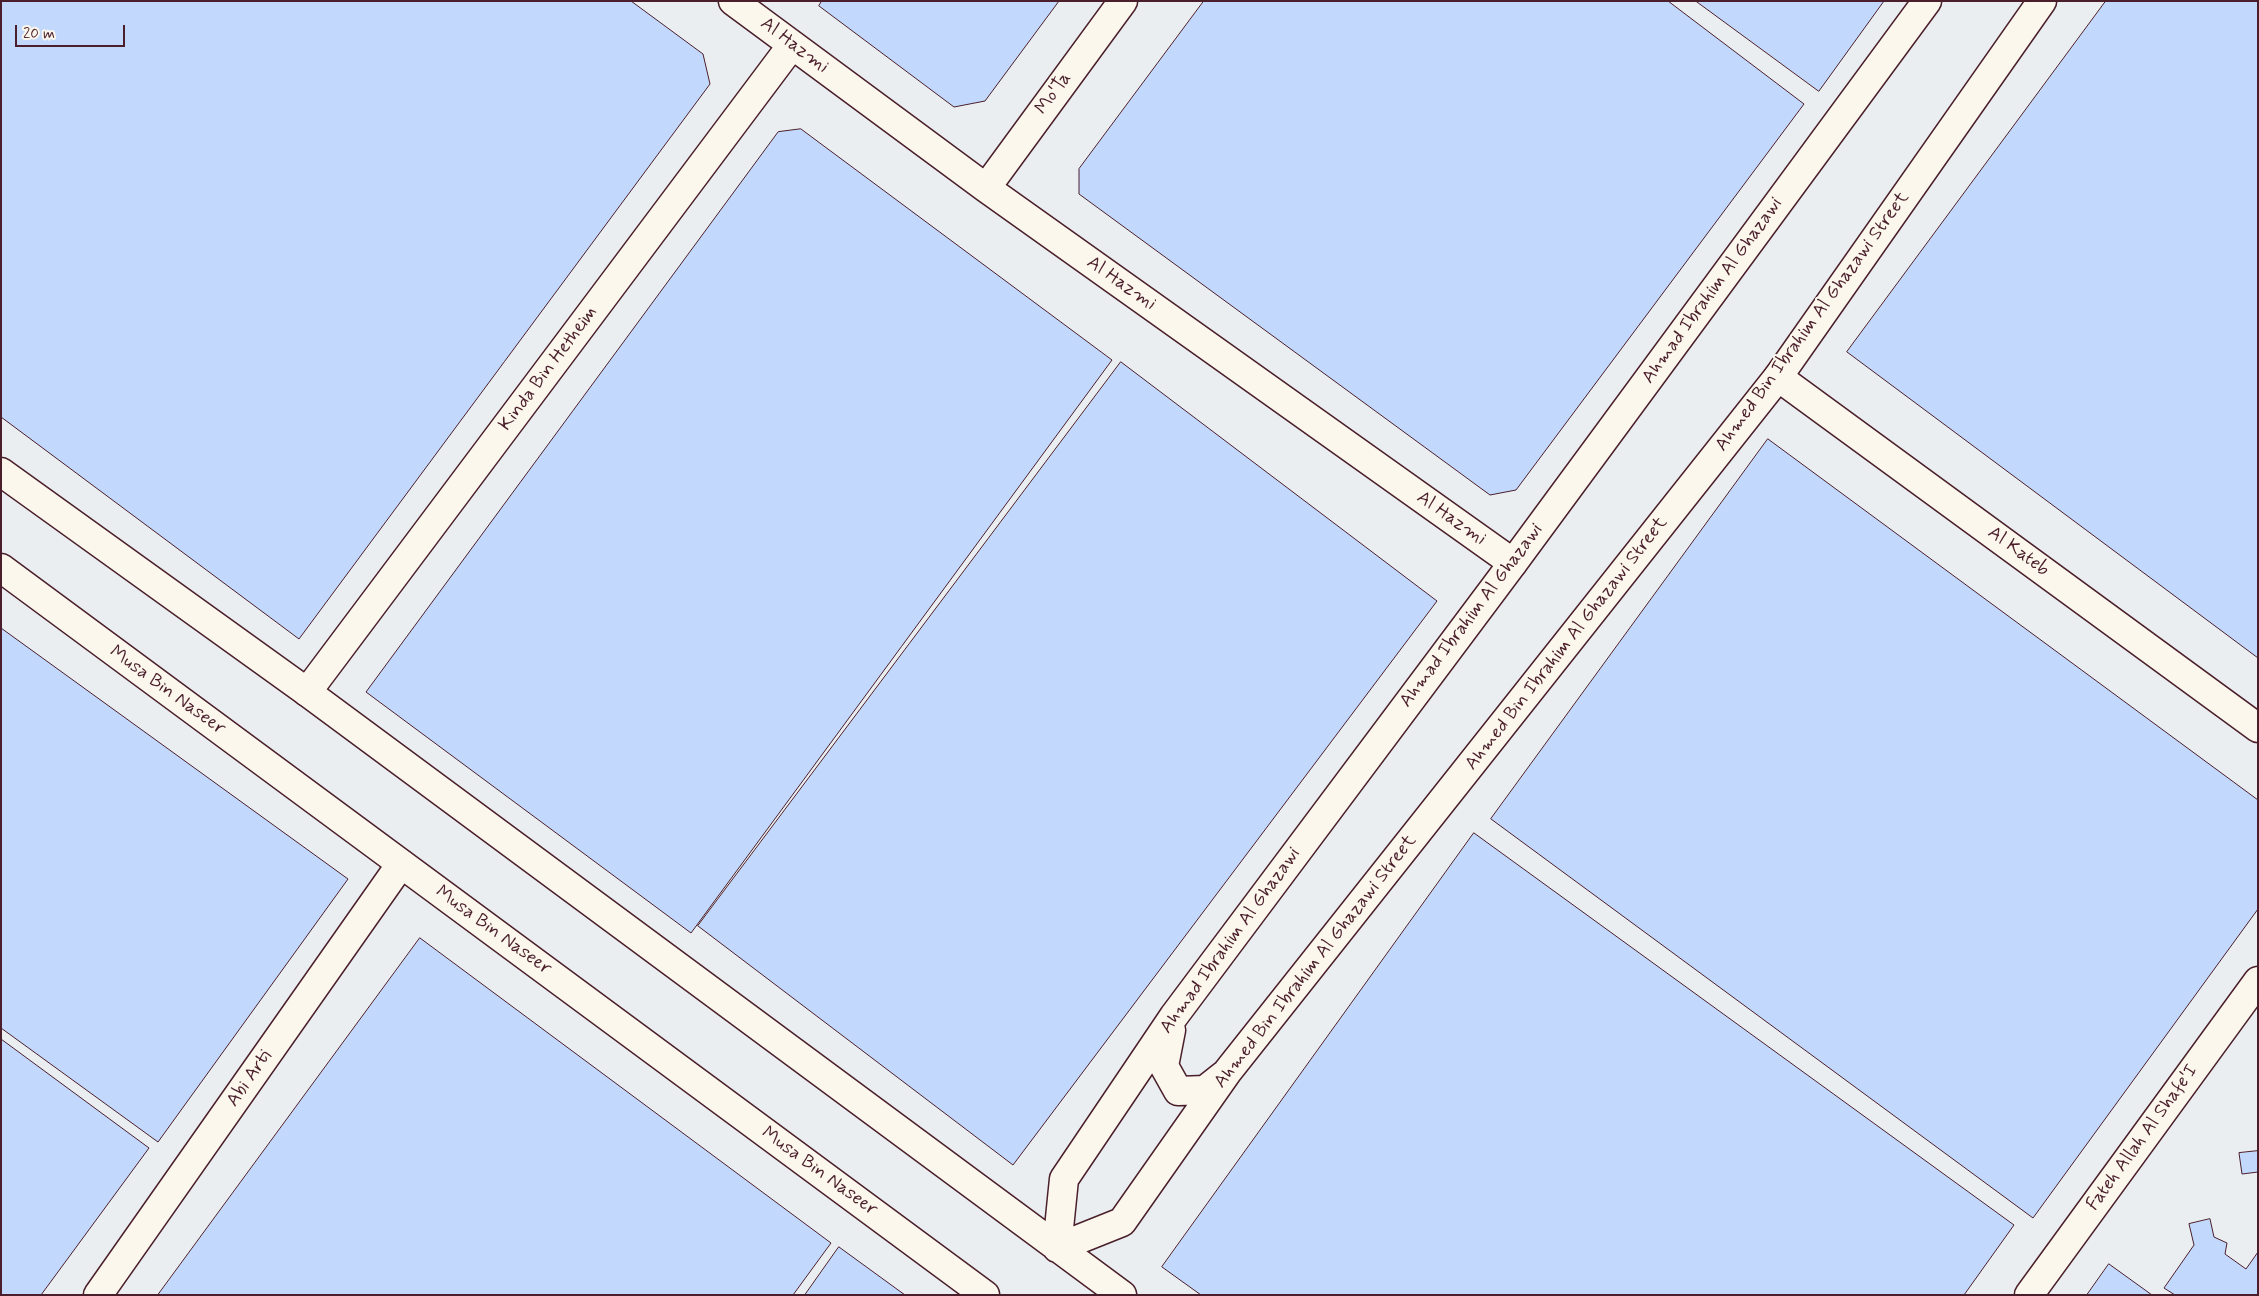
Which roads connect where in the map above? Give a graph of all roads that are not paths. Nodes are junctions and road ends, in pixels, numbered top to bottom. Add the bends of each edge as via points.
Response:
1 (733, 1) edge
2 (1123, 1) edge
3 (1927, 1) edge
4 (2042, 1) edge
5 (792, 45) junction
6 (986, 188) junction
7 (1778, 377) junction
8 (1, 473) edge
9 (1513, 563) junction
10 (1, 568) edge
11 (307, 692) junction
12 (2258, 728) edge
13 (401, 864) junction
14 (2258, 981) edge
15 (1174, 1016) junction
16 (1228, 1071) junction
17 (1057, 1248) junction
18 (98, 1295) edge
19 (985, 1295) edge
20 (1122, 1295) edge
21 (2028, 1295) edge

1 - 5 street, Al Hazmi
2 - 6 street, Mo'Ta
3 - 9 street, Ahmad Ibrahim Al Ghazawi
4 - 7 street, Ahmed Bin Ibrahim Al Ghazawi Street
5 - 6 street, Al Hazmi
5 - 11 street, Kinda Bin Hetheim
6 - 9 street, Al Hazmi
7 - 12 street, Al Kateb
7 - 16 street, Ahmed Bin Ibrahim Al Ghazawi Street
8 - 11 street
9 - 15 street, Ahmad Ibrahim Al Ghazawi
10 - 13 street, Musa Bin Naseer
11 - 17 street
13 - 18 street, Abi Arti
13 - 19 street, Musa Bin Naseer
14 - 21 street, Fateh Allah Al Shafe'I
15 - 16 street via 1164,1066 1178,1091 1205,1090
15 - 17 street, Ahmad Ibrahim Al Ghazawi via 1064,1179
16 - 17 street, Ahmed Bin Ibrahim Al Ghazawi Street via 1122,1222
17 - 20 street

